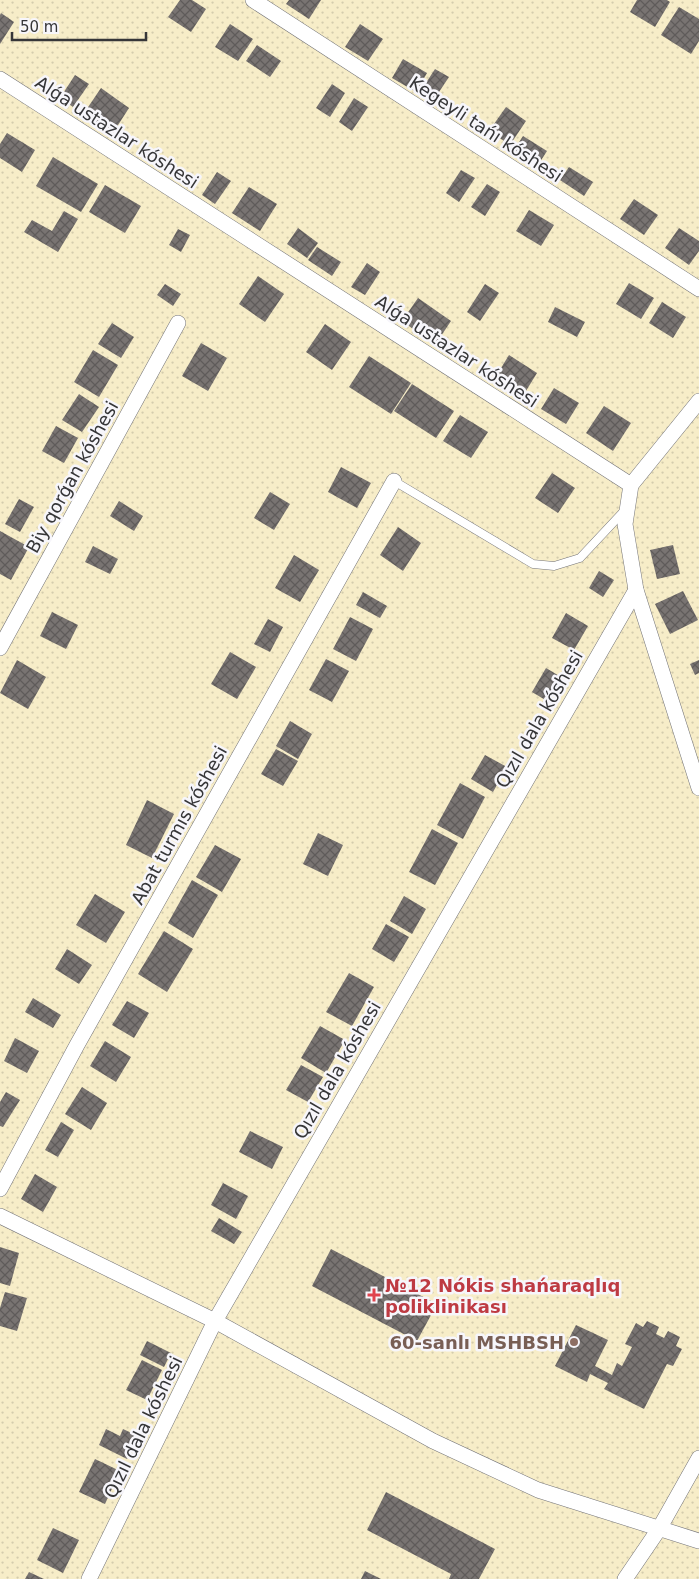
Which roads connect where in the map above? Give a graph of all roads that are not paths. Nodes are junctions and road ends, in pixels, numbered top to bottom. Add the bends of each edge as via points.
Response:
1 (253, 0) edge
2 (0, 78) edge
3 (699, 289) edge
4 (178, 324) dead end
5 (699, 401) edge
6 (394, 481) joint
7 (631, 486) junction
8 (627, 508) junction
9 (636, 590) junction
10 (0, 648) edge
11 (699, 788) edge
12 (0, 1189) edge
13 (0, 1216) edge
14 (215, 1321) junction
15 (699, 1458) edge
16 (659, 1529) junction
17 (699, 1541) edge
18 (89, 1579) edge
19 (625, 1579) edge

1 - 3 street, Kegeyli tańı kóshesi
2 - 7 street, Alǵa ustazlar kóshesi
4 - 10 street, Biy qorǵan kóshesi
5 - 7 street
6 - 8 lane via 533,564 554,566 580,558
6 - 12 street, Abat turmıs kóshesi via 77,1045
7 - 8 street
8 - 9 street via 624,524
9 - 11 street
9 - 14 street, Qızıl dala kóshesi
13 - 14 street
14 - 16 street via 433,1441 538,1490
14 - 18 street, Qızıl dala kóshesi
15 - 16 street
16 - 17 street
16 - 19 street

